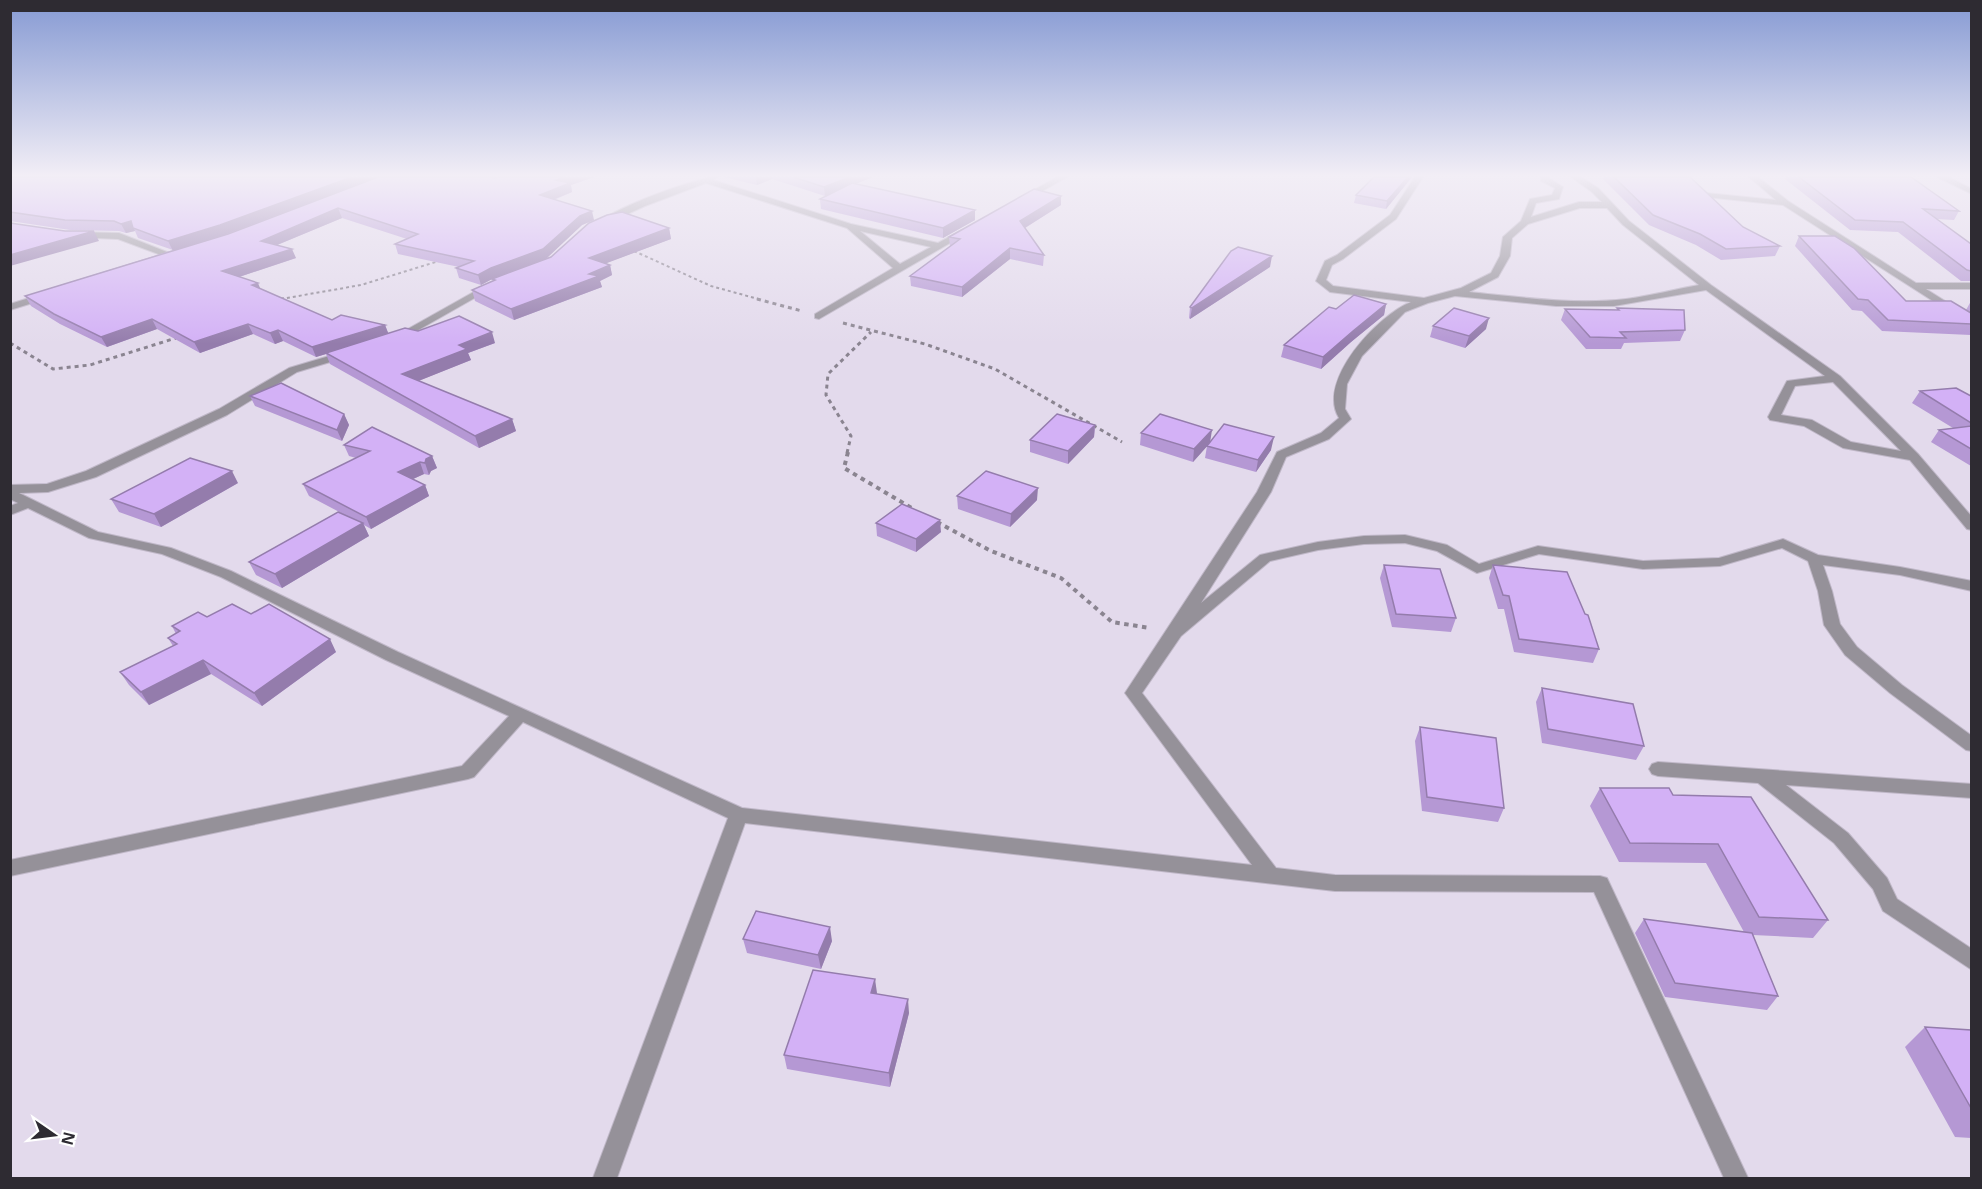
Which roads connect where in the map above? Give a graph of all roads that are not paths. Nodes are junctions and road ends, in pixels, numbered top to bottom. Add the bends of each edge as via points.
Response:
1 (857, 232) edge
2 (879, 232) edge
3 (964, 232) edge
4 (1372, 232) edge
5 (1513, 232) edge
6 (1638, 232) edge
7 (1831, 232) edge
8 (70, 235) edge
9 (940, 246) junction
10 (182, 253) edge
11 (172, 256) junction
12 (150, 262) edge
13 (899, 268) junction
14 (498, 282) edge
15 (1915, 286) junction
16 (1971, 286) edge
17 (1708, 287) junction
18 (54, 293) edge
19 (1455, 293) junction
20 (1424, 301) junction
21 (10, 307) edge
22 (819, 316) road end
23 (1971, 323) edge
24 (379, 344) edge
25 (358, 350) edge
26 (1836, 378) junction
27 (1914, 457) junction
28 (10, 491) edge
29 (28, 503) junction
30 (10, 511) edge
31 (1971, 526) edge
32 (1814, 559) junction
33 (1971, 586) edge
34 (1175, 632) junction
35 (521, 714) junction
36 (1971, 745) edge
37 (1658, 769) dead end
38 (1763, 777) junction
39 (1971, 791) edge
40 (739, 815) junction
41 (10, 868) edge
42 (1271, 876) junction
43 (1971, 962) edge
44 (605, 1179) edge
45 (1736, 1179) edge

1 - 13 street
2 - 9 street
3 - 9 street
4 - 20 street via 1328,263 1321,281 1330,289
5 - 19 street via 1495,274
6 - 17 street
7 - 15 street
8 - 11 street via 118,236
9 - 13 street
10 - 11 street
11 - 12 street
13 - 22 street
14 - 24 street via 401,337
15 - 16 street
15 - 23 street
17 - 19 street via 1650,300 1613,303 1526,301
17 - 26 street
18 - 21 street
19 - 20 street
20 - 34 street via 1401,310 1357,354 1341,384 1339,409 1345,419 1324,436 1281,455 1264,492
25 - 28 street via 293,370 223,412 91,474 48,488
26 - 27 street
26 - 27 street via 1791,383 1774,417 1808,423 1847,445
27 - 31 street
28 - 29 street
29 - 30 street
29 - 35 street via 94,535 166,551 226,574
32 - 33 street
32 - 34 street via 1783,543 1720,562 1643,564 1538,550 1477,569 1442,548 1406,539 1364,540 1265,558
32 - 36 street via 1832,625 1851,651
34 - 42 street via 1133,693
35 - 40 street
35 - 41 street via 468,772
37 - 38 street
38 - 39 street
38 - 43 street via 1841,838 1880,884 1890,905
40 - 42 street
40 - 44 street
42 - 45 street via 1335,883 1599,884

